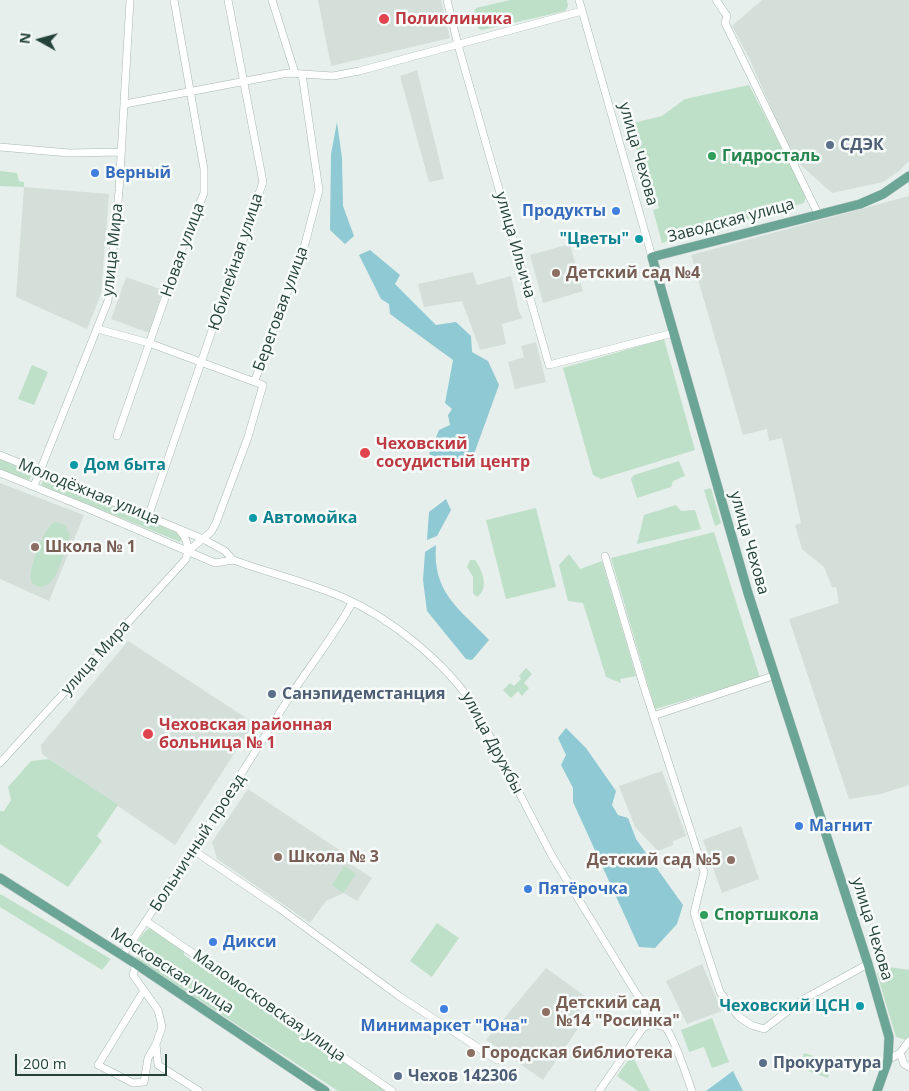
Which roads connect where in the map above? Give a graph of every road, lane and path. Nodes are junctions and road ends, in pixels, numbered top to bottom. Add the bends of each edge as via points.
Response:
1 (130, 0) edge
2 (174, 0) edge
3 (228, 0) edge
4 (272, 0) edge
5 (447, 0) edge
6 (579, 0) edge
7 (716, 0) edge
8 (582, 11) junction
9 (458, 45) junction
10 (299, 74) junction
11 (245, 81) junction
12 (191, 92) junction
13 (125, 104) junction
14 (0, 146) edge
15 (121, 152) junction
16 (909, 176) edge
17 (818, 214) junction
18 (652, 258) junction
19 (98, 329) junction
20 (673, 333) junction
21 (149, 343) junction
22 (203, 362) junction
23 (255, 380) junction
24 (117, 436) dead end
25 (0, 455) edge
26 (40, 472) junction
27 (0, 473) edge
28 (34, 486) junction
29 (148, 516) junction
30 (180, 531) junction
31 (203, 540) junction
32 (175, 545) junction
33 (188, 551) junction
34 (605, 556) dead end
35 (233, 560) junction
36 (352, 602) junction
37 (773, 676) junction
38 (653, 716) junction
39 (0, 763) edge
40 (193, 850) junction
41 (0, 878) edge
42 (146, 921) junction
43 (122, 956) junction
44 (136, 964) junction
45 (868, 964) junction
46 (143, 992) junction
47 (642, 1002) junction
48 (664, 1027) junction
49 (643, 1028) junction
50 (909, 1042) edge
51 (156, 1044) junction
52 (900, 1053) junction
53 (497, 1060) dead end
54 (888, 1060) junction
55 (909, 1067) edge
56 (199, 1091) edge
57 (325, 1091) edge
58 (392, 1091) edge
59 (598, 1091) edge
60 (692, 1091) edge
61 (877, 1091) edge

1 - 13 street, улица Мира
2 - 12 street, Новая улица
3 - 11 street, Юбилейная улица
4 - 10 street, Береговая улица
5 - 9 street, улица Ильича
6 - 8 street, улица Чехова
7 - 17 street via 727,16 725,23
8 - 9 street
8 - 18 street, улица Чехова
9 - 10 street via 333,76
9 - 20 street, улица Ильича via 549,365
10 - 11 street
10 - 23 street, Береговая улица via 319,190 304,244
11 - 12 street
11 - 22 street, Юбилейная улица via 263,182
12 - 13 street
12 - 21 street, Новая улица via 204,169 204,193
13 - 15 street, улица Мира
14 - 15 street via 69,153
15 - 19 street, улица Мира via 108,301
16 - 17 main road, Заводская улица via 883,194 860,204
17 - 18 main road, Заводская улица
18 - 20 main road, улица Чехова
19 - 21 street
19 - 26 street, улица Мира
20 - 37 main road, улица Чехова
21 - 22 street
21 - 24 street, Новая улица
22 - 23 street
22 - 29 street, Юбилейная улица
23 - 31 street, Береговая улица via 263,384 248,437 216,523
25 - 26 street, Молодёжная улица
26 - 28 street, улица Мира
26 - 29 street, Молодёжная улица
27 - 28 street, Молодёжная улица
28 - 32 street, Молодёжная улица
29 - 30 street, Молодёжная улица
30 - 31 street, Молодёжная улица
30 - 32 street via 184,540
30 - 33 street
31 - 33 street, Береговая улица
31 - 35 street, улица Дружбы via 225,551
32 - 33 street, Молодёжная улица
33 - 35 street, улица Дружбы via 215,563
33 - 39 street, улица Мира via 186,559 152,599
34 - 38 street
35 - 36 street, улица Дружбы
36 - 40 street, Больничный проезд
36 - 47 street, улица Дружбы via 387,623 438,663 460,685 481,718 565,880
37 - 38 street
37 - 45 main road, улица Чехова
38 - 45 street via 704,872 694,913 720,992 731,1010 751,1025 764,1029 804,998
40 - 42 street, Больничный проезд
40 - 53 street via 399,996
41 - 43 main road, Московская улица
42 - 43 street, Больничный проезд
42 - 58 street, Маломосковская улица
43 - 44 main road, Московская улица
44 - 46 street via 133,976
44 - 57 main road, Московская улица
45 - 54 main road, улица Чехова via 889,1037
46 - 51 street via 158,1010 162,1027
46 - 51 street via 98,1065 133,1084 144,1082 148,1058
47 - 48 street, улица Дружбы via 655,1011
47 - 49 street, улица Дружбы via 645,1014
48 - 49 street via 652,1023
48 - 60 street, улица Дружбы via 683,1063
49 - 59 street
50 - 52 street
51 - 56 street via 158,1065
52 - 54 street
52 - 55 street via 904,1064
54 - 61 main road, улица Чехова

